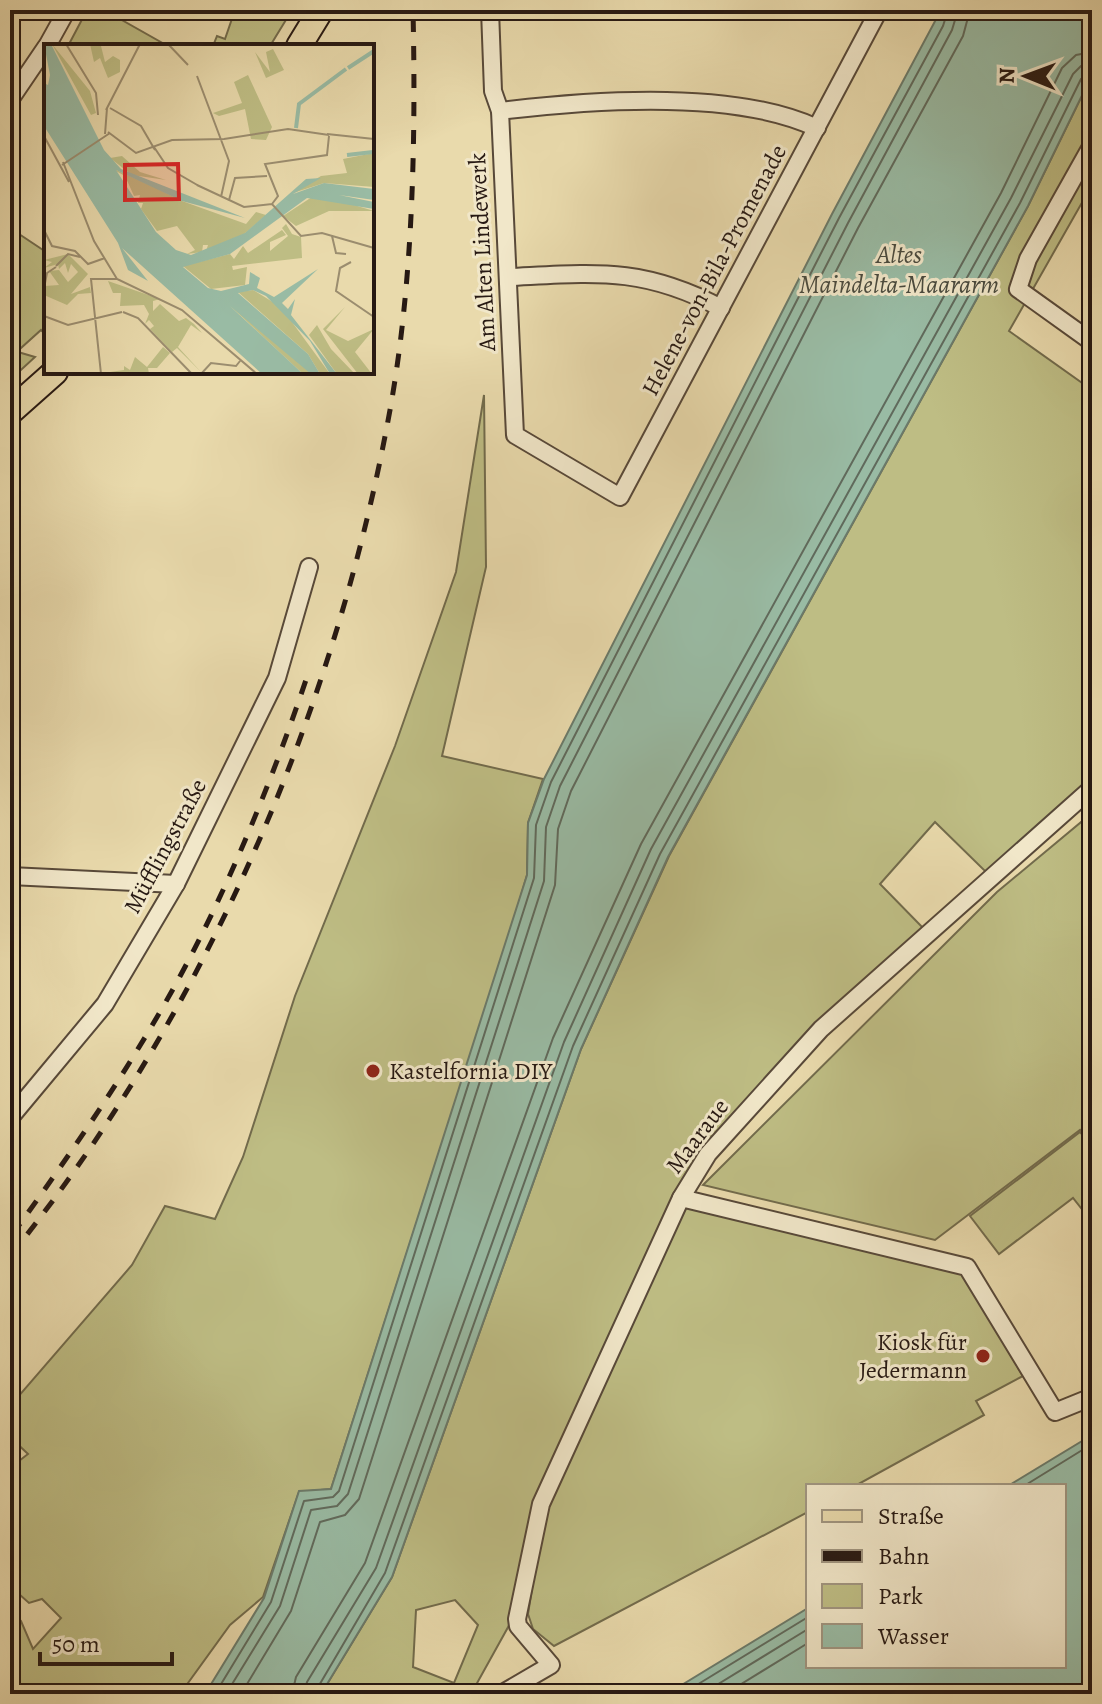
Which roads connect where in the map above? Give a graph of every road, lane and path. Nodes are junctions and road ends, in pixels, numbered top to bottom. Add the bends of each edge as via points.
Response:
1 (67, 10) edge
2 (321, 10) edge
3 (490, 10) edge
4 (879, 10) edge
5 (48, 44) edge
6 (300, 44) edge
7 (44, 50) edge
8 (10, 100) edge
9 (500, 111) junction
10 (817, 128) junction
11 (1092, 145) edge
12 (508, 277) junction
13 (721, 308) junction
14 (1092, 342) edge
15 (53, 374) edge
16 (10, 412) edge
17 (564, 466) joint
18 (309, 567) dead end
19 (1092, 788) edge
20 (10, 876) edge
21 (176, 884) junction
22 (10, 1118) edge
23 (681, 1198) junction
24 (1092, 1397) edge
25 (503, 1693) edge

1 - 5 street
2 - 6 main road
3 - 9 street, Am Alten Lindewerk via 493,91
4 - 10 street, Helene-von-Bila-Promenade
7 - 8 street
9 - 10 street via 586,100 721,105 794,117
9 - 12 street, Am Alten Lindewerk
10 - 13 street, Helene-von-Bila-Promenade
11 - 14 street via 1028,259 1018,289
12 - 13 street via 637,275 687,289
12 - 17 street, Am Alten Lindewerk via 515,435
13 - 17 street, Helene-von-Bila-Promenade via 620,497
15 - 16 main road
18 - 21 street, Müfflingstraße via 277,678
19 - 23 street, Maaraue via 821,1029 708,1154
20 - 21 street
21 - 22 street, Müfflingstraße via 105,1004
23 - 24 street, Maaraue via 967,1267 1055,1412
23 - 25 street via 541,1504 517,1619 551,1665

